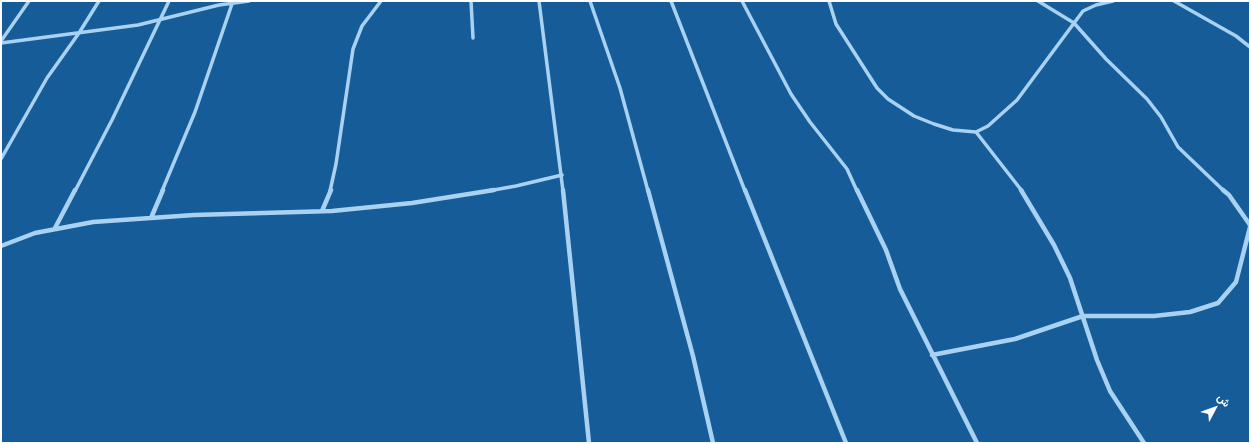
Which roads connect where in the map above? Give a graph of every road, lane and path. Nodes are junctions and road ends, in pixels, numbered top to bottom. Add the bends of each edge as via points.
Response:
1 (29, 1) edge
2 (99, 1) edge
3 (169, 1) edge
4 (249, 1) edge
5 (381, 1) edge
6 (471, 1) edge
7 (539, 1) edge
8 (590, 1) edge
9 (671, 1) edge
10 (742, 1) edge
11 (829, 1) edge
12 (1038, 1) edge
13 (1114, 1) edge
14 (1174, 1) edge
15 (233, 2) edge
16 (160, 20) junction
17 (1074, 23) junction
18 (79, 33) junction
19 (473, 38) dead end
20 (1, 42) edge
21 (1250, 47) edge
22 (976, 132) junction
23 (1, 159) edge
24 (562, 175) junction
25 (322, 211) junction
26 (151, 218) junction
27 (1250, 226) edge
28 (55, 228) junction
29 (1, 246) edge
30 (1083, 316) junction
31 (932, 355) junction
32 (589, 443) edge
33 (713, 443) edge
34 (846, 443) edge
35 (977, 443) edge
36 (1144, 443) edge

1 - 20 street
2 - 18 street
3 - 16 street
4 - 15 street
5 - 25 street via 362,26 352,49 332,186
6 - 19 street
7 - 24 street
8 - 33 street via 620,88
9 - 34 street
10 - 31 street via 792,94 810,122 847,169
11 - 22 street via 836,24 877,88 888,99 914,116 934,124 961,132
12 - 17 street
13 - 17 street via 1083,11
14 - 21 street via 1236,36
15 - 16 street
15 - 26 street via 196,112
16 - 18 street
16 - 28 street via 112,120
17 - 22 street via 1017,100 988,126
17 - 27 street via 1147,99 1178,147 1229,195
18 - 20 street
18 - 23 street via 47,78
22 - 30 street via 1019,186 1054,245 1070,278
24 - 25 street via 444,198
24 - 32 street
25 - 26 street via 194,214
26 - 28 street via 93,222
27 - 30 street via 1236,282 1218,303 1175,314
28 - 29 street
30 - 31 street via 1015,339
30 - 36 street via 1110,391
31 - 35 street

